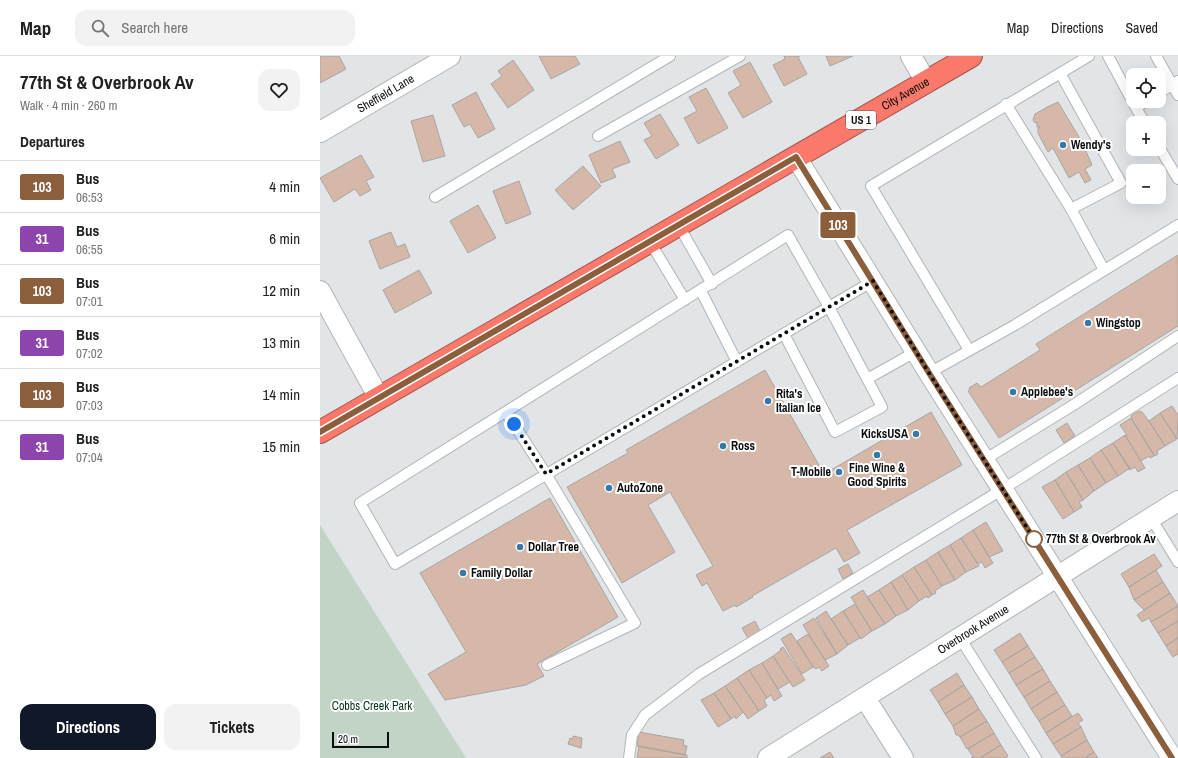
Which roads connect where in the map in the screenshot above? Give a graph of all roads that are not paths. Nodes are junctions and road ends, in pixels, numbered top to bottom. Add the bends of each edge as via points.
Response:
1 (450, 56) edge
2 (670, 56) edge
3 (740, 56) edge
4 (911, 56) edge
5 (971, 56) edge
6 (1089, 56) edge
7 (1108, 56) edge
8 (1156, 56) edge
9 (1060, 73) junction
10 (926, 82) junction
11 (1175, 83) edge
12 (1126, 89) edge
13 (1166, 89) edge
14 (1178, 95) edge
15 (1006, 104) junction
16 (1136, 108) edge
17 (1141, 116) edge
18 (320, 132) edge
19 (598, 136) dead end
20 (1164, 156) edge
21 (796, 157) junction
22 (1178, 179) edge
23 (435, 197) dead end
24 (1071, 209) junction
25 (1178, 225) edge
26 (678, 226) junction
27 (650, 242) junction
28 (1104, 270) junction
29 (873, 281) junction
30 (712, 284) junction
31 (320, 291) edge
32 (700, 291) junction
33 (685, 300) junction
34 (829, 307) junction
35 (784, 334) junction
36 (1178, 336) edge
37 (969, 350) junction
38 (917, 351) junction
39 (737, 362) junction
40 (929, 373) junction
41 (1178, 378) edge
42 (867, 380) junction
43 (379, 398) junction
44 (506, 412) junction
45 (320, 432) edge
46 (984, 460) junction
47 (546, 474) junction
48 (1003, 489) junction
49 (1178, 501) edge
50 (1151, 518) junction
51 (1178, 562) edge
52 (1058, 578) junction
53 (960, 638) junction
54 (547, 666) dead end
55 (865, 698) junction
56 (771, 757) edge
57 (629, 758) edge
58 (903, 758) edge
59 (1036, 758) edge
60 (1172, 758) edge

1 - 18 street, Sheffield Lane
2 - 23 lane
3 - 19 lane
4 - 10 street
5 - 10 highway, City Avenue / US 1
6 - 9 lane
7 - 12 lane
8 - 11 lane
9 - 15 lane
9 - 24 lane via 1122,183
10 - 21 highway, City Avenue / US 1
11 - 13 lane
11 - 14 lane
15 - 24 lane
15 - 37 lane via 870,186
16 - 17 lane
20 - 22 lane
21 - 26 highway, City Avenue / US 1
21 - 29 street
24 - 28 lane
25 - 28 lane
26 - 27 highway, City Avenue / US 1
26 - 30 lane
27 - 33 lane
27 - 43 highway, City Avenue / US 1
28 - 37 lane
29 - 34 lane
29 - 38 street
30 - 32 lane
30 - 34 lane via 788,235
31 - 43 street
32 - 33 lane
32 - 39 lane
33 - 44 lane
34 - 35 lane
34 - 42 lane
35 - 39 lane
35 - 42 lane via 835,432 882,407
36 - 46 lane
37 - 40 lane
38 - 40 street
38 - 42 lane
39 - 47 lane
40 - 46 street
41 - 48 lane
43 - 45 highway, City Avenue / US 1
44 - 47 lane
44 - 47 lane via 360,503 395,564
46 - 48 street
47 - 54 lane via 635,623
48 - 52 street
48 - 57 lane via 699,674 645,715 632,735
49 - 50 street, Overbrook Avenue
50 - 51 lane
50 - 52 street, Overbrook Avenue
52 - 53 street, Overbrook Avenue
52 - 60 street
53 - 55 street, Overbrook Avenue
53 - 59 lane
55 - 56 street, Overbrook Avenue
55 - 58 street

